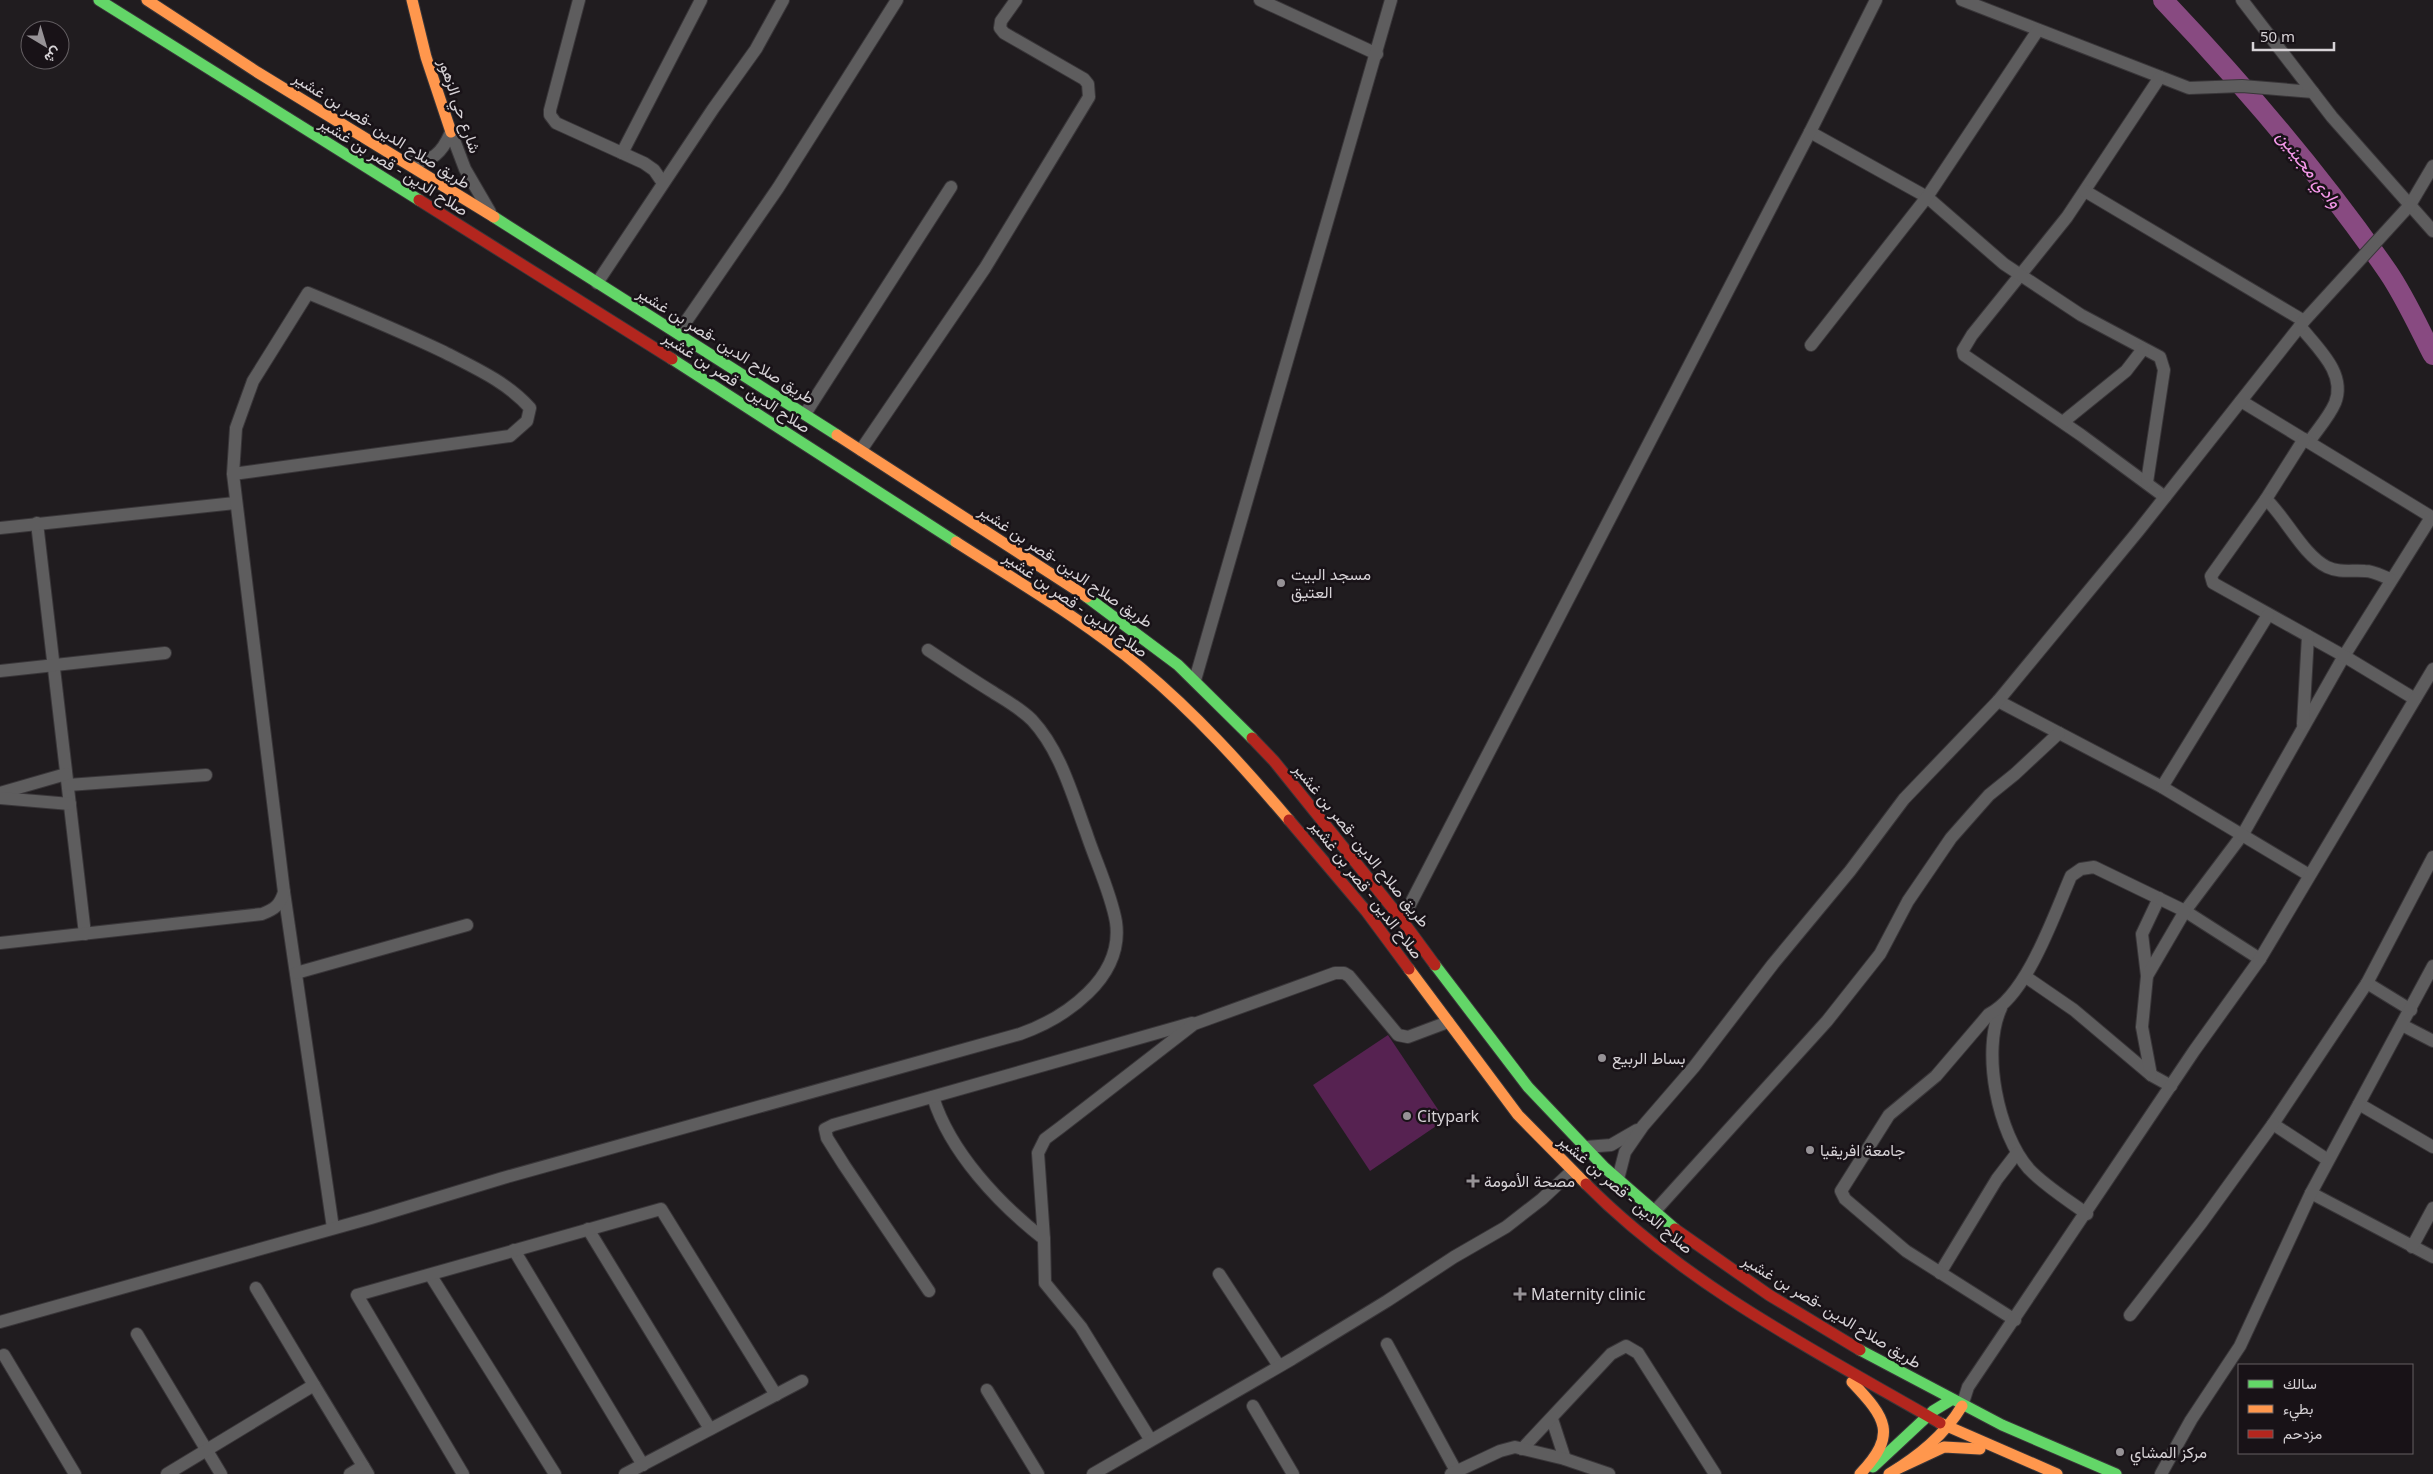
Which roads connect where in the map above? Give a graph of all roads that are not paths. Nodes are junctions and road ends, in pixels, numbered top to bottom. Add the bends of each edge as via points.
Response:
1 (99, 0) edge
2 (147, 0) edge
3 (412, 0) edge
4 (579, 0) edge
5 (701, 0) edge
6 (783, 0) edge
7 (897, 0) edge
8 (1016, 0) edge
9 (1260, 0) edge
10 (1392, 0) edge
11 (1876, 0) edge
12 (1962, 0) edge
13 (2242, 0) edge
14 (2038, 30) junction
15 (1377, 54) junction
16 (2160, 77) junction
17 (2314, 92) junction
18 (451, 132) junction
19 (1810, 132) junction
20 (622, 153) junction
21 (401, 162) junction
22 (2433, 166) edge
23 (663, 183) junction
24 (951, 187) dead end
25 (2085, 191) junction
26 (1927, 197) junction
27 (2410, 205) junction
28 (492, 217) junction
29 (2433, 231) edge
30 (2022, 275) junction
31 (597, 284) junction
32 (2302, 323) junction
33 (678, 334) junction
34 (1811, 346) dead end
35 (2143, 348) junction
36 (2241, 401) junction
37 (805, 414) junction
38 (2063, 422) junction
39 (2306, 441) junction
40 (861, 450) junction
41 (233, 474) junction
42 (876, 475) junction
43 (2147, 482) junction
44 (2165, 497) junction
45 (2266, 499) junction
46 (235, 504) junction
47 (37, 523) junction
48 (0, 528) edge
49 (2390, 579) junction
50 (2268, 615) junction
51 (2308, 636) junction
52 (928, 650) dead end
53 (165, 653) dead end
54 (2344, 656) junction
55 (54, 666) junction
56 (2433, 669) edge
57 (0, 671) edge
58 (1195, 680) junction
59 (2415, 699) junction
60 (1998, 701) junction
61 (2303, 728) junction
62 (2059, 733) junction
63 (206, 775) dead end
64 (67, 780) junction
65 (2162, 787) junction
66 (0, 793) edge
67 (0, 798) edge
68 (70, 804) junction
69 (2243, 834) junction
70 (2433, 857) edge
71 (2309, 875) junction
72 (284, 892) junction
73 (2159, 898) junction
74 (2185, 911) junction
75 (1402, 920) junction
76 (467, 925) dead end
77 (85, 934) junction
78 (0, 943) edge
79 (2260, 959) junction
80 (2433, 966) edge
81 (296, 973) junction
82 (2147, 976) junction
83 (2026, 977) junction
84 (2367, 983) junction
85 (2001, 1008) junction
86 (2411, 1010) junction
87 (1201, 1020) junction
88 (1448, 1022) junction
89 (2402, 1025) junction
90 (2433, 1041) edge
91 (2151, 1074) junction
92 (2171, 1086) junction
93 (933, 1096) junction
94 (2359, 1104) junction
95 (2273, 1124) junction
96 (1643, 1126) junction
97 (1586, 1147) junction
98 (2433, 1147) edge
99 (2017, 1153) junction
100 (2328, 1160) junction
101 (1572, 1171) junction
102 (1618, 1179) junction
103 (2311, 1193) junction
104 (2433, 1208) edge
105 (1654, 1212) junction
106 (2087, 1214) junction
107 (333, 1228) junction
108 (588, 1229) junction
109 (1044, 1239) junction
110 (2412, 1247) junction
111 (514, 1250) junction
112 (2433, 1257) edge
113 (1940, 1273) junction
114 (1219, 1274) dead end
115 (431, 1276) junction
116 (256, 1288) dead end
117 (929, 1291) dead end
118 (2130, 1315) dead end
119 (2015, 1320) junction
120 (0, 1322) edge
121 (137, 1334) dead end
122 (1387, 1344) dead end
123 (4, 1355) dead end
124 (1836, 1365) junction
125 (1279, 1366) junction
126 (802, 1381) dead end
127 (314, 1384) junction
128 (987, 1390) dead end
129 (776, 1395) junction
130 (1956, 1403) junction
131 (1253, 1406) dead end
132 (1928, 1416) junction
133 (1552, 1418) junction
134 (1946, 1427) junction
135 (710, 1429) junction
136 (1150, 1439) junction
137 (1522, 1449) junction
138 (206, 1450) junction
139 (2012, 1456) junction
140 (1565, 1459) junction
141 (643, 1465) junction
142 (366, 1470) edge
143 (1894, 1471) edge
144 (1453, 1473) edge
145 (75, 1474) edge
146 (167, 1474) edge
147 (221, 1474) edge
148 (350, 1474) edge
149 (463, 1474) edge
150 (555, 1474) edge
151 (625, 1474) edge
152 (1038, 1474) edge
153 (1093, 1474) edge
154 (1293, 1474) edge
155 (1610, 1474) edge
156 (1715, 1474) edge
157 (1860, 1474) edge
158 (1866, 1474) edge
159 (2056, 1474) edge
160 (2116, 1474) edge
161 (2161, 1474) edge

1 - 42 main road, صلاح الدين - قصر بن غشير via 659,351
2 - 21 main road, طريق صلاح الدين -قصر بن غشير
3 - 18 main road, شارع حي الزهور via 426,57
4 - 20 street via 550,115 556,124
5 - 20 street
6 - 23 street via 756,49
7 - 33 street via 778,188
8 - 40 street via 1001,21 1000,28 1084,79 1088,84 1088,97 985,268
9 - 15 street
10 - 15 street
11 - 19 street
12 - 14 street
13 - 17 street
14 - 16 street
14 - 26 street
15 - 58 street
16 - 17 street via 2189,88 2242,86
16 - 25 street
17 - 27 street
18 - 21 street via 442,150 431,160
18 - 28 street, شارع حي الزهور via 465,169
19 - 26 street
19 - 75 street
20 - 23 street via 654,170
21 - 28 main road, طريق صلاح الدين -قصر بن غشير
22 - 27 street
23 - 31 street
24 - 37 street
25 - 30 street
25 - 32 street
26 - 30 street via 1977,242
26 - 34 street
27 - 29 street
27 - 32 street
28 - 31 main road, طريق صلاح الدين -قصر بن غشير
30 - 35 street via 2082,315
30 - 38 street via 1963,350 1964,355
31 - 33 main road, طريق صلاح الدين -قصر بن غشير
32 - 36 street
32 - 39 street via 2336,373 2339,386 2335,404
33 - 37 main road, طريق صلاح الدين -قصر بن غشير
35 - 38 street via 2126,371
35 - 43 street via 2160,357 2164,370
36 - 39 street
36 - 44 street
37 - 40 main road, طريق صلاح الدين -قصر بن غشير
38 - 43 street
39 - 45 street
39 - 49 street via 2430,516
40 - 42 main road, طريق صلاح الدين -قصر بن غشير
41 - 41 street via 510,436 527,421 530,408 520,397 477,369 402,332 308,293 253,382 236,428
41 - 46 street
42 - 58 main road, طريق صلاح الدين -قصر بن غشير via 1103,607
42 - 88 main road, صلاح الدين - قصر بن غشير via 1140,667 1194,715 1299,829 1366,911
43 - 44 street
44 - 60 street
45 - 49 street via 2280,512 2308,551 2326,566 2342,572 2366,571
45 - 50 street via 2211,576 2214,583
46 - 47 street
46 - 72 street
47 - 48 street
47 - 55 street
49 - 54 street
50 - 51 street
50 - 65 street
51 - 54 street
51 - 61 street
52 - 107 street via 1027,715 1060,763 1116,922 1114,948 1103,974 1090,992 1057,1017 1020,1034
53 - 55 street
54 - 59 street
54 - 61 street
55 - 57 street
55 - 64 street
56 - 59 street
58 - 75 main road, طريق صلاح الدين -قصر بن غشير via 1274,761
59 - 71 street
60 - 62 street
60 - 96 street via 1904,799 1694,1067
61 - 69 street
62 - 65 street
62 - 105 street via 1989,795 1952,838 1908,901 1880,954 1821,1027
63 - 64 street
64 - 66 street
64 - 68 street
65 - 69 street
67 - 68 street
68 - 77 street
69 - 71 street
69 - 74 street
70 - 84 street
71 - 79 street
72 - 77 street via 275,909 262,914
72 - 81 street
73 - 74 street
73 - 82 street via 2142,934
73 - 83 street via 2094,867 2081,869 2071,876
74 - 79 street
74 - 82 street
75 - 97 main road, طريق صلاح الدين -قصر بن غشير via 1502,1055
76 - 81 street
77 - 78 street
79 - 92 street
80 - 86 street
81 - 107 street
82 - 91 street via 2142,1027
83 - 85 street
83 - 91 street via 2074,1010
84 - 86 street
84 - 95 street
85 - 99 street via 1994,1034 1993,1071 1998,1098
85 - 113 street via 1990,1014 1936,1076 1888,1115 1841,1191 1906,1250
86 - 89 street
87 - 88 street via 1335,973 1344,973 1398,1035 1408,1037
87 - 93 street
87 - 109 street via 1041,1145 1038,1152
88 - 101 main road, صلاح الدين - قصر بن غشير via 1518,1115
89 - 90 street
89 - 94 street
91 - 92 street
92 - 106 street
93 - 109 street via 943,1125 964,1156 1011,1213
93 - 117 street via 832,1125 825,1132
94 - 98 street
94 - 100 street
95 - 100 street
95 - 118 street
96 - 97 street via 1611,1145
96 - 102 street via 1625,1152
97 - 102 main road, طريق صلاح الدين -قصر بن غشير
99 - 106 street via 2030,1169
99 - 113 street via 1997,1179
100 - 103 street
101 - 124 main road, صلاح الدين - قصر بن غشير via 1704,1282
101 - 125 street via 1518,1219
102 - 105 main road, طريق صلاح الدين -قصر بن غشير
103 - 110 street
103 - 161 street via 2240,1346 2191,1420
104 - 110 street
105 - 130 main road, طريق صلاح الدين -قصر بن غشير via 1780,1303
106 - 119 street
107 - 120 street
108 - 111 street
108 - 129 street via 661,1209
108 - 135 street
109 - 136 street via 1044,1283 1081,1327
110 - 112 street
111 - 115 street
111 - 141 street
113 - 119 street
114 - 125 street
115 - 149 street via 357,1295
115 - 150 street
116 - 127 street
119 - 130 street
121 - 138 street
122 - 144 street
123 - 145 street
124 - 132 main road, صلاح الدين - قصر بن غشير
124 - 157 main road via 1876,1406 1884,1426 1882,1449
125 - 136 street
126 - 129 street
127 - 138 street
127 - 142 street
128 - 152 street
129 - 135 street
130 - 132 main road
130 - 134 main road
130 - 160 main road, طريق صلاح الدين -قصر بن غشير via 2050,1448
131 - 154 street
132 - 134 main road, صلاح الدين - قصر بن غشير
132 - 158 main road
133 - 137 street
133 - 140 street
133 - 156 street via 1611,1354 1626,1346 1638,1353
134 - 139 main road, صلاح الدين - قصر بن غشير
134 - 143 main road
135 - 141 street
136 - 153 street
137 - 140 street
137 - 144 street via 1515,1446 1500,1451
138 - 146 street
138 - 147 street
139 - 143 main road via 1948,1446 1932,1450
139 - 159 main road, صلاح الدين - قصر بن غشير
140 - 155 street
141 - 151 street
142 - 148 street

